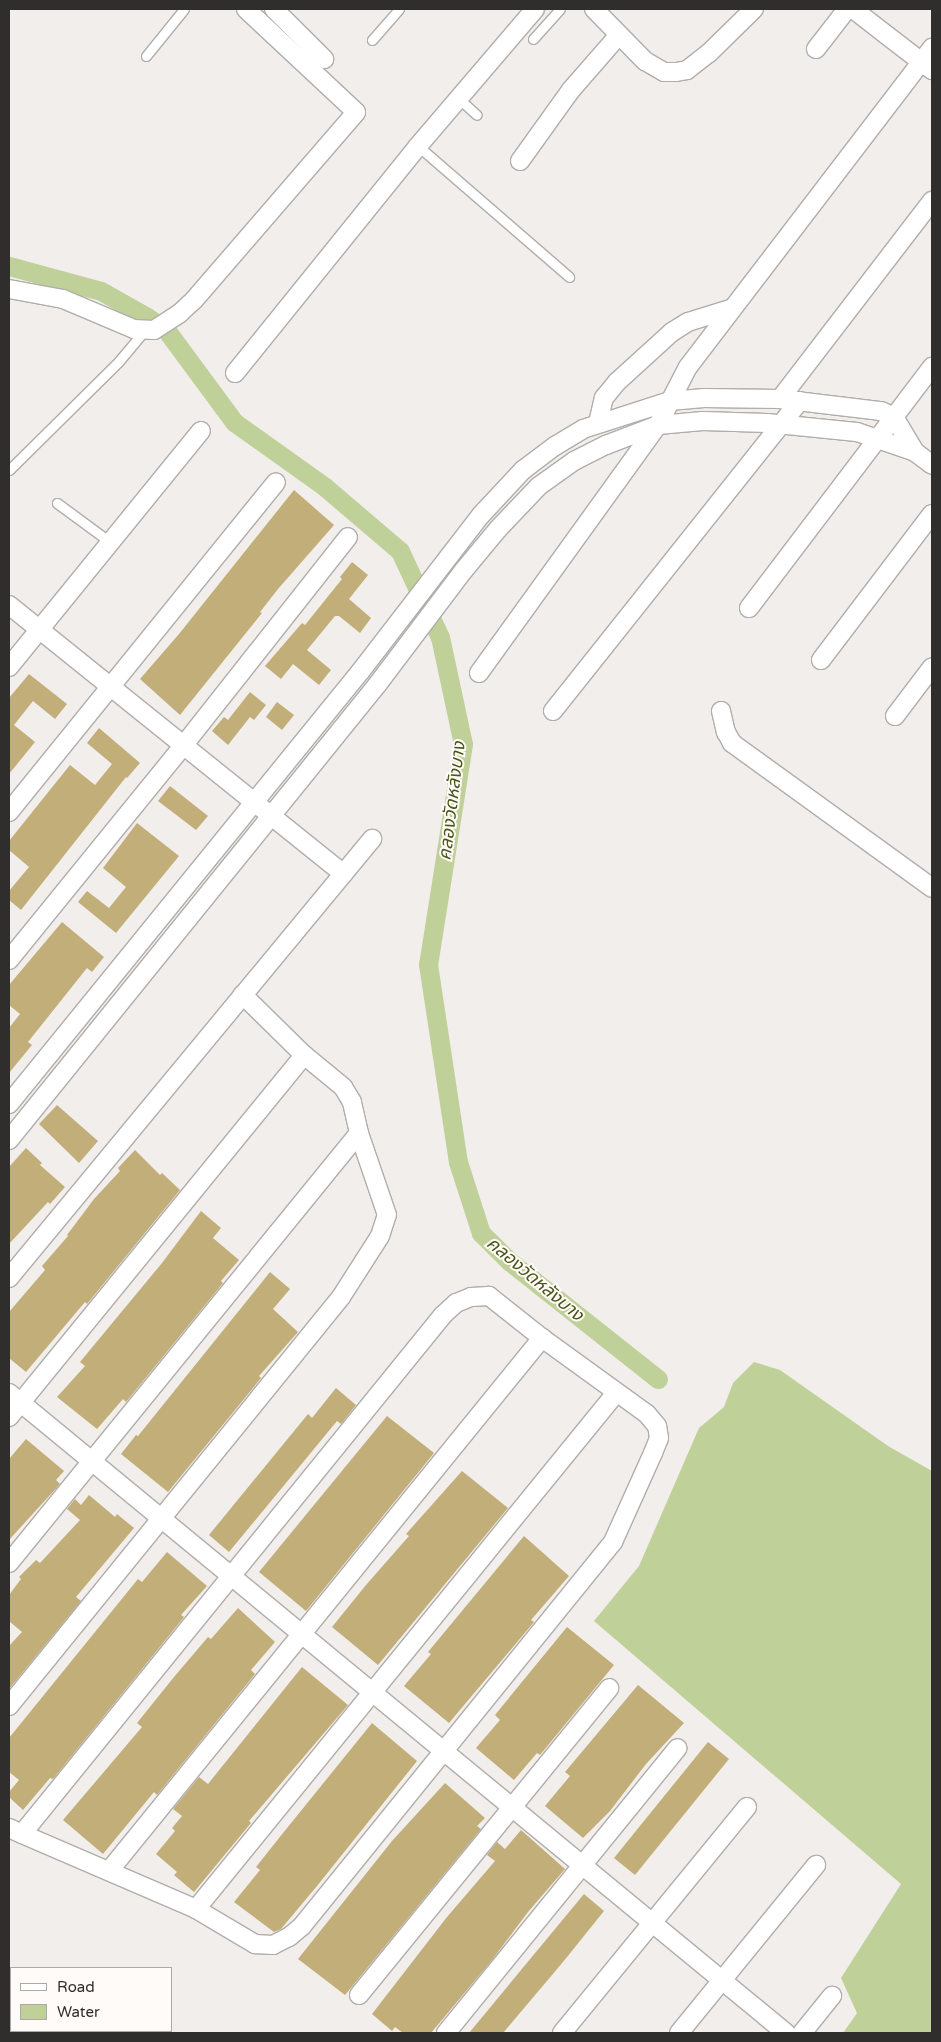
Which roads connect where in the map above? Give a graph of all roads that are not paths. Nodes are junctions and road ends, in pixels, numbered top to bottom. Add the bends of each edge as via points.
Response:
1 (184, 9) edge
2 (246, 9) edge
3 (274, 9) edge
4 (399, 9) edge
5 (535, 9) edge
6 (560, 9) edge
7 (594, 9) edge
8 (754, 9) edge
9 (847, 9) edge
10 (853, 9) edge
11 (619, 35) junction
12 (533, 39) dead end
13 (372, 40) dead end
14 (932, 48) edge
15 (816, 49) dead end
16 (146, 56) dead end
17 (324, 59) dead end
18 (927, 66) edge
19 (458, 98) junction
20 (477, 115) dead end
21 (418, 146) junction
22 (520, 161) dead end
23 (932, 201) edge
24 (569, 277) dead end
25 (9, 289) edge
26 (733, 308) junction
27 (149, 330) junction
28 (932, 367) edge
29 (235, 373) dead end
30 (780, 399) junction
31 (670, 400) junction
32 (800, 401) junction
33 (894, 417) junction
34 (598, 423) junction
35 (658, 425) junction
36 (782, 425) junction
37 (201, 430) dead end
38 (879, 438) junction
39 (914, 452) junction
40 (932, 465) edge
41 (9, 470) edge
42 (276, 482) dead end
43 (57, 503) dead end
44 (932, 514) edge
45 (481, 515) junction
46 (498, 529) junction
47 (348, 538) dead end
48 (110, 542) junction
49 (9, 606) edge
50 (749, 608) dead end
51 (39, 630) junction
52 (821, 660) dead end
53 (9, 667) edge
54 (932, 667) edge
55 (479, 673) dead end
56 (110, 687) junction
57 (343, 693) junction
58 (360, 705) junction
59 (721, 711) dead end
60 (552, 712) dead end
61 (895, 716) dead end
62 (183, 746) junction
63 (254, 802) junction
64 (9, 812) edge
65 (271, 816) junction
66 (372, 839) dead end
67 (343, 874) junction
68 (932, 888) edge
69 (9, 960) edge
70 (243, 995) junction
71 (65, 1035) junction
72 (84, 1047) junction
73 (304, 1055) junction
74 (9, 1104) edge
75 (358, 1133) junction
76 (9, 1140) edge
77 (9, 1278) edge
78 (542, 1338) junction
79 (616, 1393) junction
80 (15, 1398) edge
81 (9, 1417) edge
82 (92, 1461) junction
83 (161, 1519) junction
84 (9, 1563) edge
85 (231, 1576) junction
86 (302, 1634) junction
87 (608, 1688) dead end
88 (372, 1692) junction
89 (9, 1706) edge
90 (678, 1748) dead end
91 (443, 1751) junction
92 (512, 1807) junction
93 (747, 1807) dead end
94 (15, 1831) edge
95 (816, 1865) dead end
96 (582, 1866) junction
97 (109, 1871) junction
98 (196, 1909) junction
99 (652, 1923) junction
100 (722, 1980) junction
101 (359, 1995) dead end
102 (832, 1996) dead end
103 (446, 2033) edge
104 (562, 2033) edge
105 (679, 2033) edge
106 (786, 2033) edge
107 (802, 2033) edge

1 - 16 lane
2 - 27 street via 356,112 180,313
3 - 17 street
4 - 13 lane
5 - 19 street
6 - 12 lane
7 - 11 street
8 - 11 street via 688,70 664,72 645,61
9 - 15 street
10 - 18 street
11 - 22 street via 571,90
14 - 18 street
18 - 26 street
19 - 20 lane
19 - 21 street
21 - 24 lane
21 - 29 street
23 - 30 street
25 - 27 street via 63,298 134,329
26 - 31 street via 688,367
26 - 34 street via 688,322 672,332 617,382 604,398
27 - 41 lane
28 - 33 street
30 - 31 street
30 - 32 street
31 - 34 street
31 - 35 street
32 - 33 street via 862,407
32 - 36 street
33 - 38 street
33 - 39 street
34 - 45 street via 555,446 523,470
35 - 36 street via 703,421
35 - 46 street via 606,444 574,461 539,486
35 - 55 street
36 - 38 street via 857,432
36 - 60 street
37 - 48 street
38 - 39 street
38 - 50 street
39 - 40 street
42 - 56 street
43 - 48 lane
44 - 52 street
45 - 46 street
45 - 57 street
46 - 58 street
47 - 62 street
48 - 51 street
49 - 51 street
51 - 53 street
51 - 56 street
54 - 61 street
56 - 62 street
56 - 64 street
57 - 58 street
57 - 63 street
58 - 65 street
59 - 68 street via 732,743
62 - 63 street
62 - 69 street
63 - 65 street
63 - 71 street
65 - 67 street
65 - 72 street
66 - 67 street
67 - 70 street
70 - 73 street
70 - 77 street
71 - 72 street
71 - 74 street
72 - 76 street
73 - 75 street via 343,1087 352,1102
73 - 80 street
75 - 82 street
75 - 83 street via 387,1215 380,1236 341,1297
78 - 79 street
78 - 85 street via 489,1296 471,1297 456,1304 443,1315
78 - 86 street
79 - 88 street
79 - 91 street via 647,1414 657,1426 659,1438 630,1508 613,1542
80 - 81 street
80 - 82 street
82 - 83 street
82 - 84 street
83 - 85 street
83 - 89 street
85 - 86 street
85 - 94 street
86 - 88 street
86 - 97 street
87 - 92 street
88 - 91 street
88 - 98 street
90 - 96 street
91 - 92 street
91 - 98 street via 302,1926 289,1937 273,1945 255,1944
92 - 96 street
92 - 101 street
93 - 99 street
94 - 97 street
95 - 100 street
96 - 99 street
96 - 103 street
97 - 98 street
99 - 100 street
99 - 104 street
100 - 105 street
100 - 106 street
102 - 107 street

